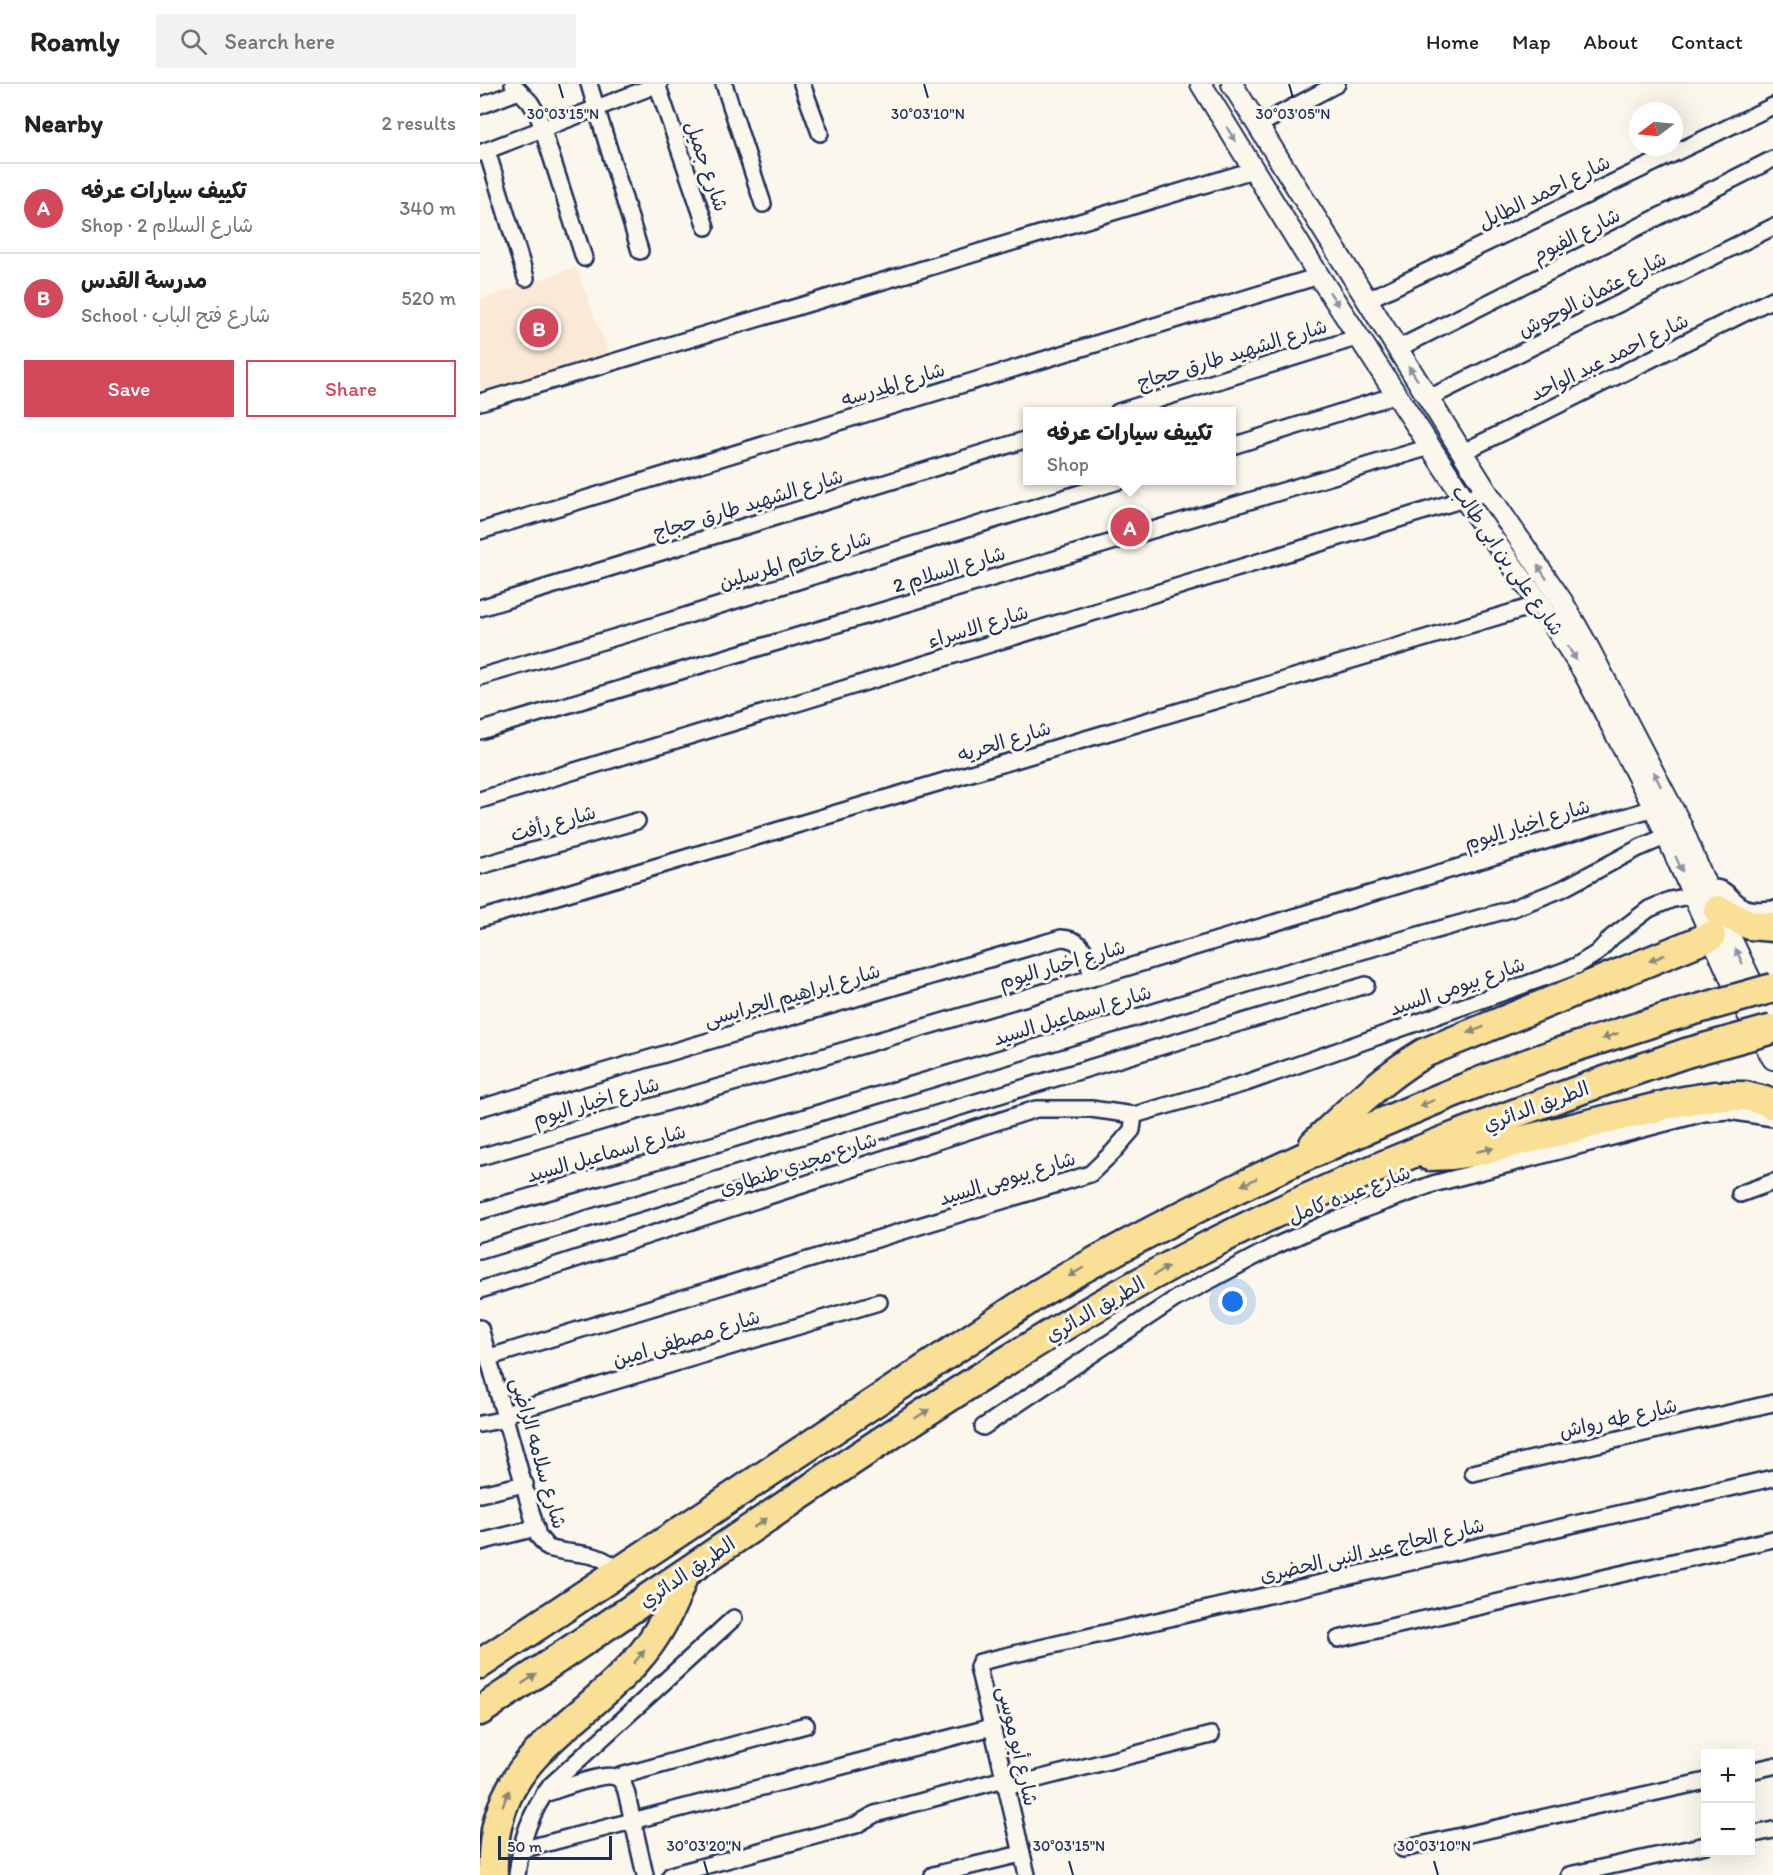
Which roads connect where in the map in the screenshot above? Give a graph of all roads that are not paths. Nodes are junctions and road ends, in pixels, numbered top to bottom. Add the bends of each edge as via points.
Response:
1 (589, 84) edge
2 (658, 84) edge
3 (724, 84) edge
4 (802, 84) edge
5 (1201, 84) edge
6 (1232, 84) edge
7 (1337, 84) edge
8 (516, 87) edge
9 (480, 106) edge
10 (1773, 106) edge
11 (597, 108) junction
12 (1257, 126) junction
13 (543, 130) junction
14 (820, 133) dead end
15 (483, 152) edge
16 (1773, 159) edge
17 (1253, 170) junction
18 (763, 204) dead end
19 (1773, 227) edge
20 (706, 228) dead end
21 (640, 251) dead end
22 (584, 258) dead end
23 (1319, 276) junction
24 (526, 278) dead end
25 (1773, 299) edge
26 (1367, 300) junction
27 (1359, 337) junction
28 (1397, 349) junction
29 (1396, 395) junction
30 (1429, 398) junction
31 (480, 402) edge
32 (1131, 407) edge
33 (1023, 441) edge
34 (1236, 445) edge
35 (1430, 447) junction
36 (1462, 452) junction
37 (1106, 485) edge
38 (1487, 492) junction
39 (1465, 500) junction
40 (480, 531) edge
41 (1540, 604) junction
42 (480, 608) edge
43 (480, 677) edge
44 (480, 731) edge
45 (480, 800) edge
46 (1654, 808) junction
47 (637, 821) dead end
48 (1667, 837) junction
49 (480, 866) edge
50 (1707, 907) junction
51 (1773, 909) edge
52 (480, 919) edge
53 (1773, 927) edge
54 (1092, 978) junction
55 (1366, 985) dead end
56 (1773, 988) edge
57 (1773, 1028) edge
58 (1773, 1059) edge
59 (1773, 1105) edge
60 (480, 1108) edge
61 (1134, 1115) junction
62 (1773, 1118) edge
63 (1406, 1156) junction
64 (480, 1157) edge
65 (1298, 1159) junction
66 (1773, 1182) edge
67 (1740, 1194) dead end
68 (480, 1211) edge
69 (480, 1251) edge
70 (480, 1290) edge
71 (879, 1302) dead end
72 (480, 1328) edge
73 (486, 1355) edge
74 (1773, 1403) edge
75 (505, 1416) junction
76 (480, 1424) edge
77 (983, 1427) dead end
78 (1473, 1473) dead end
79 (1773, 1478) edge
80 (525, 1484) junction
81 (480, 1494) edge
82 (536, 1528) junction
83 (1773, 1539) edge
84 (480, 1542) edge
85 (620, 1571) junction
86 (684, 1574) junction
87 (734, 1618) dead end
88 (1338, 1639) dead end
89 (980, 1662) joint
90 (480, 1664) edge
91 (480, 1711) edge
92 (806, 1725) dead end
93 (992, 1727) junction
94 (1211, 1735) dead end
95 (1773, 1766) edge
96 (1755, 1770) edge
97 (617, 1777) junction
98 (1701, 1782) edge
99 (1005, 1783) junction
100 (544, 1794) junction
101 (634, 1820) junction
102 (1773, 1830) edge
103 (1755, 1834) edge
104 (1701, 1846) edge
105 (1403, 1849) dead end
106 (521, 1850) junction
107 (1022, 1854) junction
108 (494, 1875) edge
109 (518, 1875) edge
110 (645, 1875) edge
111 (671, 1875) edge
112 (933, 1875) edge
113 (1027, 1875) edge
114 (1569, 1875) edge

1 - 11 street
2 - 11 street
2 - 20 street, شارع جميل
3 - 18 street
4 - 14 street
5 -> 17 street, شارع على بن ابى طالب
6 - 12 street, شارع على بن ابى طالب
7 - 12 street
8 - 9 street
8 - 13 street via 530,102
10 - 26 street, شارع احمد الطايل
11 - 13 street
11 - 21 street
12 - 26 street, شارع على بن ابى طالب
13 - 15 street
13 - 22 street
15 - 24 street
16 - 28 street, شارع الفيوم
17 - 23 street, شارع على بن ابى طالب
17 - 31 street
19 - 30 street, شارع عثمان الوحوش
23 -> 27 street, شارع على بن ابى طالب
23 - 40 street, شارع المدرسه
25 - 36 street, شارع احمد عبد الواحد
26 - 28 street, شارع على بن ابى طالب
27 - 29 street, شارع على بن ابى طالب
27 - 32 street, شارع الشهيد طارق حجاج
30 -> 28 street, شارع على بن ابى طالب
29 - 34 street
29 - 35 street, شارع على بن ابى طالب
30 - 36 street, شارع على بن ابى طالب
33 - 42 street, شارع الشهيد طارق حجاج
35 - 39 street, شارع على بن ابى طالب
35 - 44 street, شارع السلام 2
36 - 38 street, شارع على بن ابى طالب
37 - 43 street, شارع خاتم المرسلين
38 - 39 street, شارع الاسراء
50 -> 38 street, شارع على بن ابى طالب via 1680,823 1586,643
39 - 41 street, شارع على بن ابى طالب
39 - 45 street, شارع الاسراء
41 -> 46 street, شارع على بن ابى طالب via 1603,706
41 - 52 street, شارع الحريه
46 - 48 street, شارع على بن ابى طالب
46 - 54 street, شارع اخبار اليوم
47 - 49 street, شارع رأفت
48 -> 50 street, شارع على بن ابى طالب
48 - 68 street, شارع اسماعيل السيد via 1562,889 1511,909
50 - 51 street via 1721,888 1745,907
50 - 53 highway via 1750,926
57 -> 50 street, شارع على بن ابى طالب
50 - 58 street, شارع على بن ابى طالب via 1740,1002
50 - 61 street, شارع بيومى السيد via 1670,900 1649,909 1597,953 1555,975 1246,1083
50 -> 65 highway via 1399,1068 1371,1089
54 - 60 street, شارع ابراهيم الجرايسى via 1081,945 1072,938 1061,938
54 - 64 street, شارع اخبار اليوم
55 - 69 street
56 -> 65 highway, الطريق الدائري, bridge via 1557,1053
57 - 63 highway, الطريق الدائري, bridge via 1542,1102
63 -> 59 highway via 1479,1151 1714,1096 1745,1096
61 - 70 street, شارع مجدي طنطاوى via 1091,1108 1036,1109
61 - 73 street, شارع بيومى السيد via 1132,1130 1090,1174
62 - 77 street, شارع عبده كامل via 1730,1111 1704,1113 1433,1184 1369,1206 1275,1246 1175,1299
86 -> 63 highway, الطريق الدائري via 1057,1329 1193,1254
65 -> 85 highway, الطريق الدائري via 1144,1234 1038,1294
66 - 67 street
71 - 75 street, شارع مصطفى امين
72 - 73 street, شارع سلامه الراضى
73 - 75 street, شارع سلامه الراضى
74 - 78 street, شارع طه رواش
75 - 76 street, شارع مصطفى امين
75 - 80 street, شارع سلامه الراضى
79 - 89 street, شارع الحاج عبد النبى الحضرى
80 - 81 street
80 - 82 street, شارع سلامه الراضى
82 - 84 street
82 - 85 street, شارع سلامه الراضى via 548,1548 593,1555
83 - 88 street
85 - 90 highway, الطريق الدائري
91 -> 86 highway, الطريق الدائري
108 -> 86 highway via 498,1821 512,1785 534,1754 637,1660 660,1629
87 - 100 street via 561,1774
89 - 93 street, شارع أبو موسى
92 - 97 street
93 - 99 street, شارع أبو موسى
93 - 101 street
94 - 99 street
95 - 96 street
97 - 100 street via 606,1775
97 - 101 street via 623,1784
98 - 105 street
99 - 107 street, شارع أبو موسى
99 - 111 street via 875,1814 856,1825
100 - 106 street via 528,1824
101 - 106 street
101 - 110 street
102 - 103 street
104 - 114 street
106 - 109 street
107 - 112 street
107 - 113 street, شارع أبو موسى

